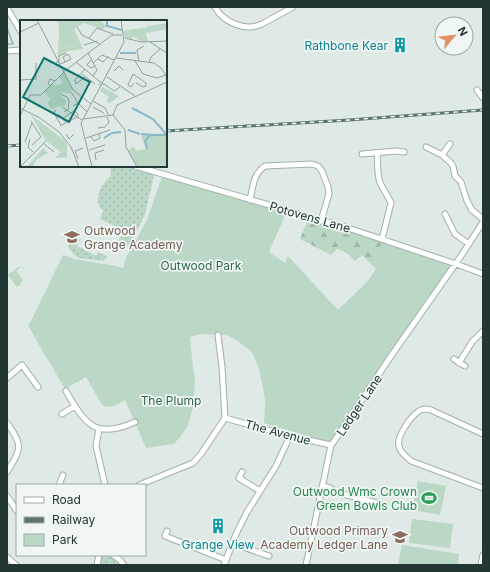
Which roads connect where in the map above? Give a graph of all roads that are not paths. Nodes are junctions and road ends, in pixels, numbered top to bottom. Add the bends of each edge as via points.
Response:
1 (215, 7) edge
2 (293, 7) edge
3 (7, 8) edge
4 (20, 30) edge
5 (20, 50) edge
6 (7, 51) edge
7 (477, 90) dead end
8 (483, 98) edge
9 (450, 144) dead end
10 (426, 147) dead end
11 (404, 152) dead end
12 (378, 153) junction
13 (362, 154) dead end
14 (442, 155) junction
15 (138, 167) edge
16 (250, 200) junction
17 (445, 214) dead end
18 (483, 219) edge
19 (321, 221) junction
20 (483, 222) edge
21 (382, 239) junction
22 (469, 244) junction
23 (456, 264) junction
24 (483, 274) edge
25 (483, 331) edge
26 (218, 334) dead end
27 (454, 359) dead end
28 (459, 363) junction
29 (465, 366) dead end
30 (7, 378) edge
31 (38, 387) dead end
32 (66, 391) dead end
33 (75, 406) junction
34 (62, 414) dead end
35 (225, 418) junction
36 (135, 422) dead end
37 (7, 423) edge
38 (128, 426) junction
39 (99, 429) junction
40 (131, 432) dead end
41 (483, 434) edge
42 (290, 436) junction
43 (331, 445) junction
44 (7, 472) edge
45 (242, 472) dead end
46 (62, 476) dead end
47 (59, 484) edge
48 (104, 484) edge
49 (141, 484) edge
50 (322, 486) junction
51 (483, 488) edge
52 (260, 491) junction
53 (7, 496) edge
54 (380, 504) dead end
55 (16, 510) edge
56 (167, 530) dead end
57 (232, 544) junction
58 (483, 555) edge
59 (114, 556) edge
60 (268, 556) dead end
61 (7, 557) edge
62 (225, 562) edge
63 (16, 565) edge
64 (124, 565) edge
65 (306, 565) edge
66 (481, 565) edge

1 - 2 street via 230,23 241,26 259,26
3 - 4 street
5 - 6 street
7 - 8 street
9 - 14 street
10 - 14 street
11 - 12 street
12 - 13 street
12 - 21 street via 379,179 391,203
14 - 18 street via 453,166 455,176 461,182 472,210
15 - 16 street, Potovens Lane
16 - 19 street, Potovens Lane
16 - 19 street via 256,175 265,166 312,164 322,171 328,187 329,194
17 - 22 street via 455,234
19 - 21 street, Potovens Lane
20 - 22 street, Ledger Lane
21 - 23 street, Potovens Lane
22 - 23 street, Ledger Lane
23 - 24 street, Potovens Lane
23 - 43 street, Ledger Lane
25 - 28 street via 472,342
26 - 35 street
27 - 28 street
28 - 29 street
30 - 31 street via 22,364
32 - 33 street
33 - 34 street
33 - 39 street via 86,421
35 - 42 street, The Avenue
35 - 49 street via 202,454 193,463
36 - 38 street
37 - 44 street via 16,434 19,445 17,455
38 - 39 street via 110,430
38 - 40 street
39 - 48 street via 96,446
41 - 51 street via 425,409 413,416 399,438 398,445 411,461
42 - 43 street, The Avenue
42 - 52 street via 276,466
43 - 50 street, Ledger Lane
45 - 52 street via 239,478
46 - 47 street
50 - 54 street
50 - 65 street, Ledger Lane
52 - 57 street
53 - 55 street
56 - 62 street via 165,536
57 - 60 street
57 - 62 street
58 - 66 street
59 - 64 street
61 - 63 street

